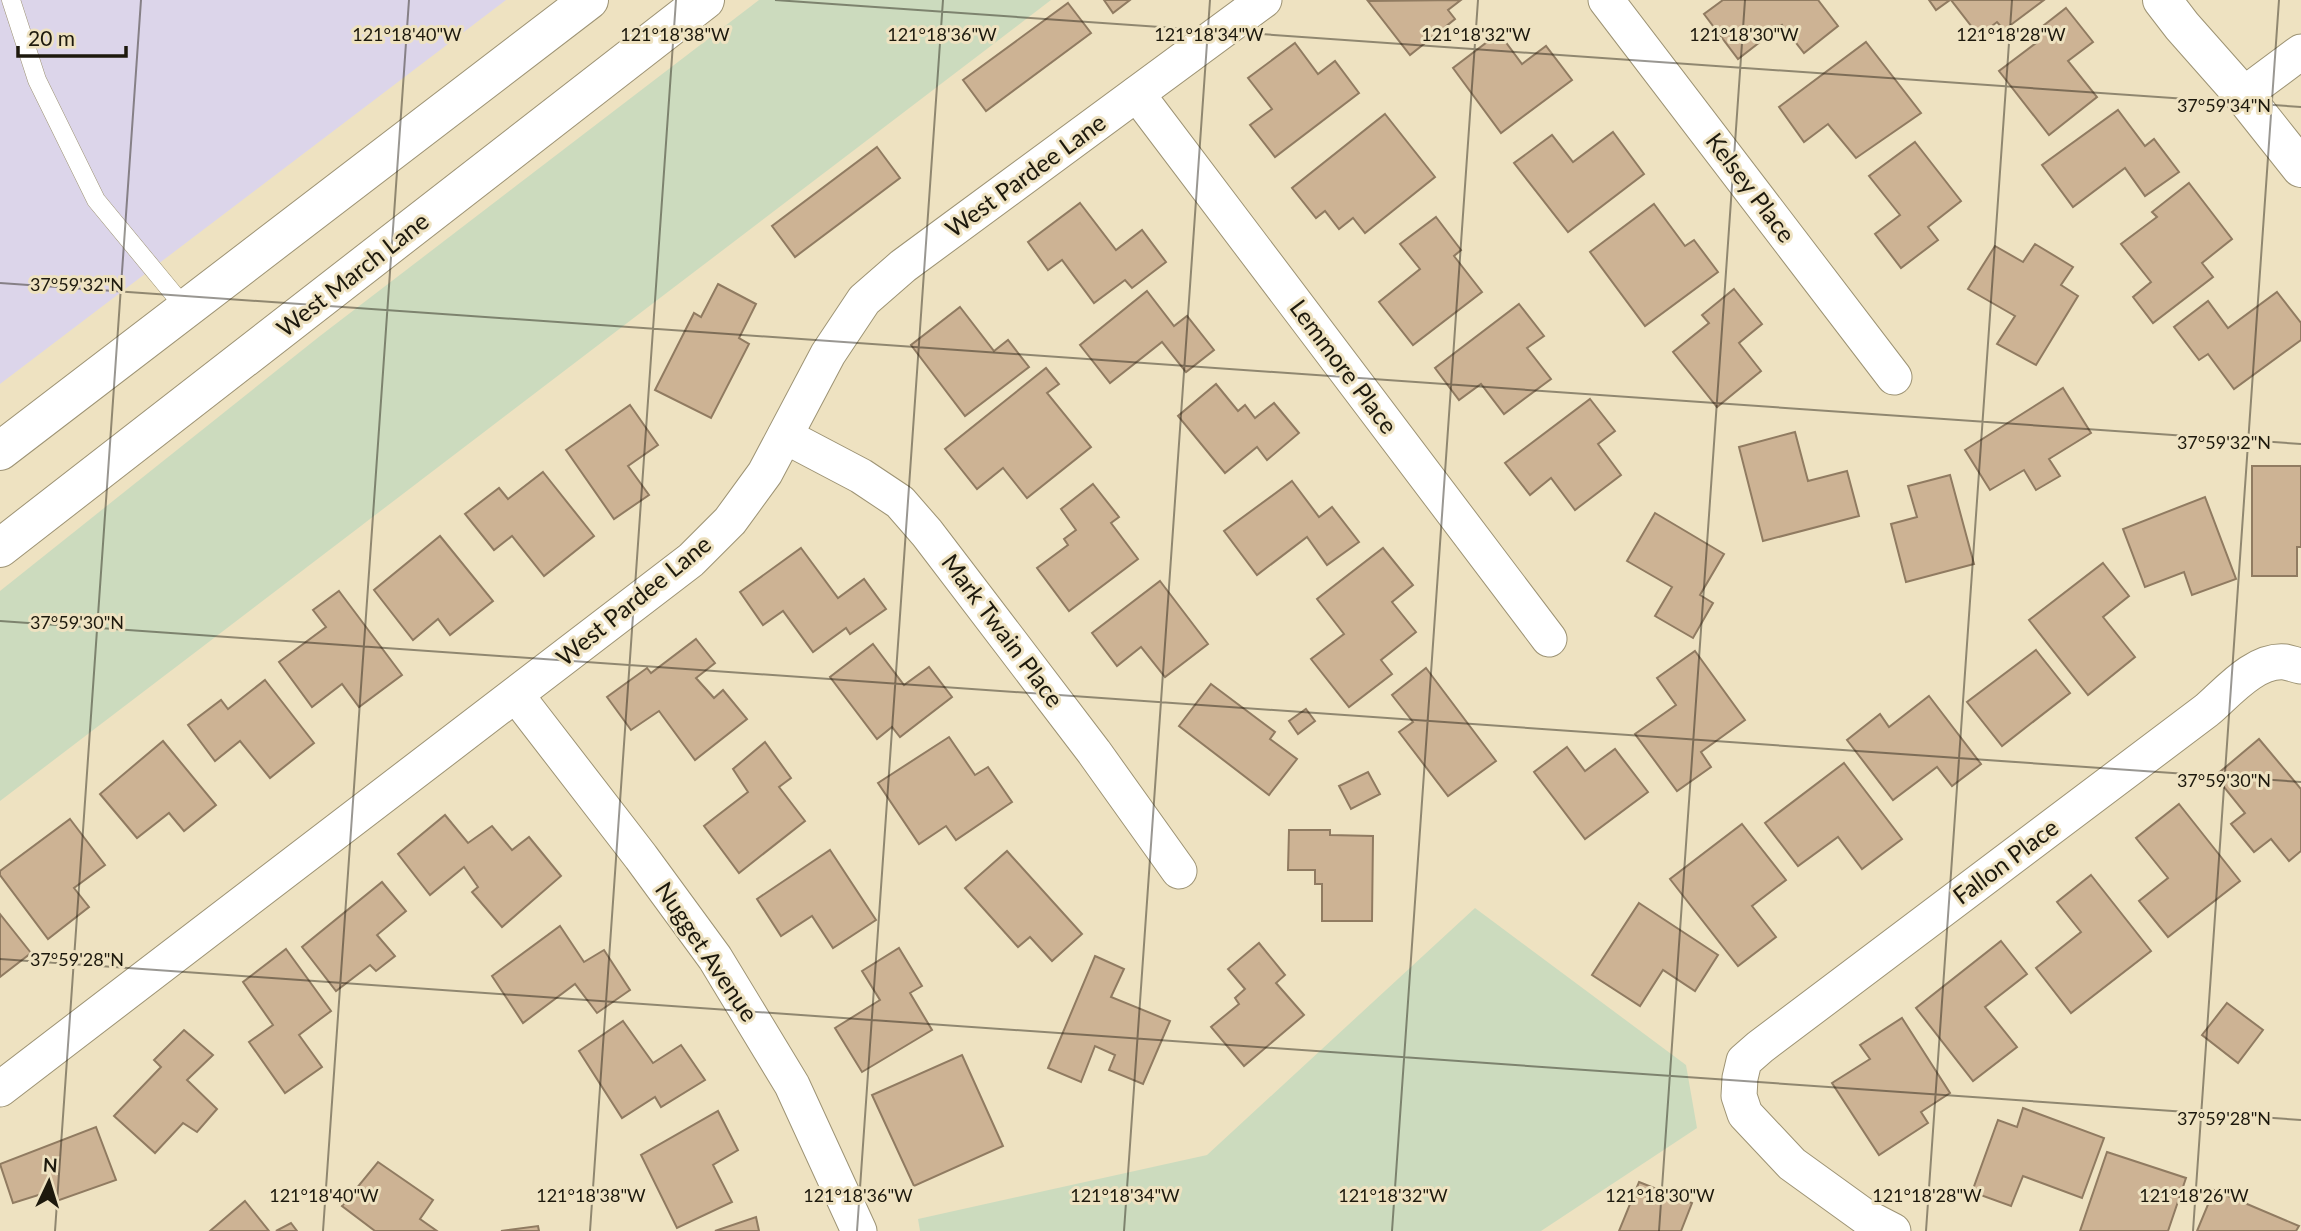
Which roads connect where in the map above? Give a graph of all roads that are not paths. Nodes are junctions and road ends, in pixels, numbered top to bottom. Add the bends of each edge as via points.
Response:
1 (11, 0) edge
2 (589, 0) edge
3 (705, 0) edge
4 (1264, 0) edge
5 (1606, 0) edge
6 (2162, 0) edge
7 (2301, 52) edge
8 (1137, 94) junction
9 (2242, 94) junction
10 (2301, 168) edge
11 (186, 309) junction
12 (1894, 377) dead end
13 (785, 436) junction
14 (0, 451) edge
15 (0, 548) edge
16 (1549, 639) dead end
17 (2293, 664) edge
18 (516, 695) junction
19 (1179, 871) dead end
20 (0, 1089) edge
21 (859, 1231) edge
22 (1893, 1231) edge

1 - 11 lane via 37,80 96,200
2 - 11 main road
3 - 15 main road, West March Lane
4 - 8 street, West Pardee Lane
5 - 12 street, Kelsey Place
6 - 9 main road
7 - 9 street
8 - 13 street, West Pardee Lane via 903,266 864,300 828,354
8 - 16 street, Lemmore Place
9 - 10 main road
11 - 14 main road
13 - 18 street, West Pardee Lane via 730,521 691,560
13 - 19 street, Mark Twain Place via 900,502 1094,752
17 - 22 street, Fallon Place via 2273,663 2252,671 1744,1062 1739,1096 1745,1114 1792,1164 1864,1216
18 - 20 street, West Pardee Lane
18 - 21 street, Nugget Avenue via 715,958 792,1085

